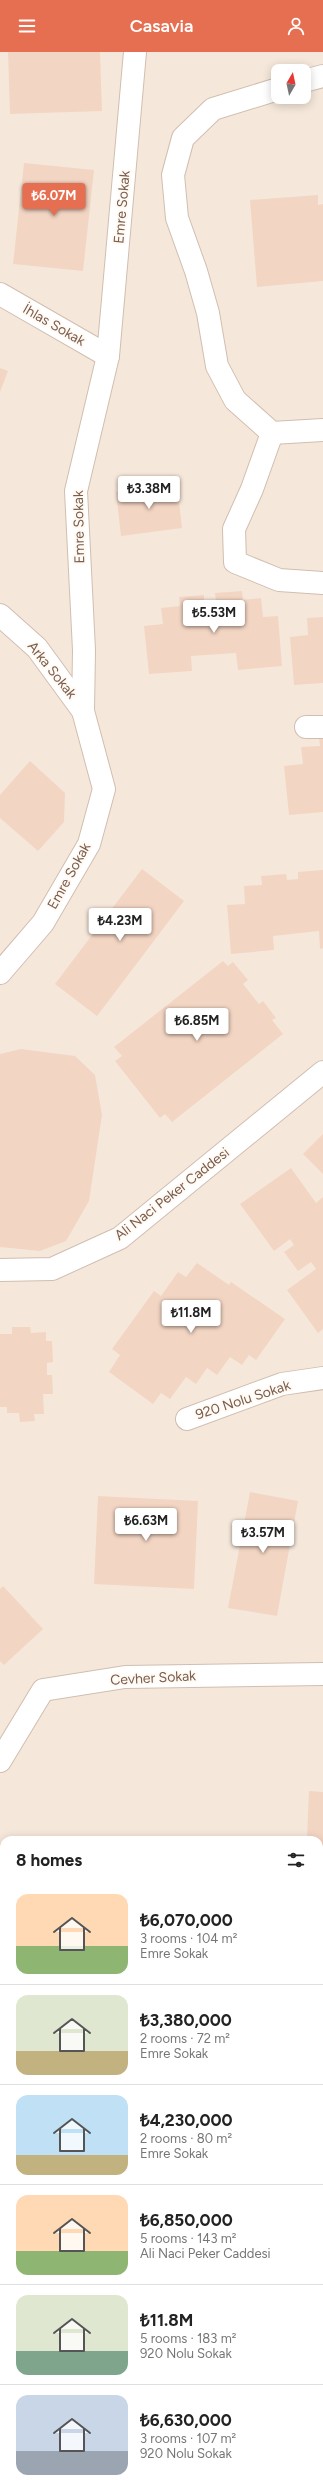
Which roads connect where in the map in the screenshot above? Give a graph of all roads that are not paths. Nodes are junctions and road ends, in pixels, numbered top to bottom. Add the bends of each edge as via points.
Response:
1 (135, 52) edge
2 (323, 76) edge
3 (311, 79) edge
4 (271, 91) edge
5 (0, 294) edge
6 (108, 356) junction
7 (323, 430) edge
8 (272, 433) junction
9 (323, 583) edge
10 (0, 616) edge
11 (83, 710) junction
12 (0, 973) edge
13 (323, 1072) edge
14 (0, 1270) edge
15 (323, 1378) edge
16 (187, 1419) dead end
17 (323, 1674) edge
18 (0, 1761) edge

1 - 6 street, Emre Sokak
2 - 3 street
4 - 8 street via 213,109 183,138 173,175 177,218 208,313 216,366 236,400
5 - 6 street, İhlas Sokak
6 - 11 street, Emre Sokak via 76,491 84,650
7 - 8 street
8 - 9 street via 252,489 234,529 235,562 280,580
10 - 11 street, Arka Sokak via 37,648
11 - 12 street, Emre Sokak via 104,789 89,844 43,923
13 - 14 street, Ali Naci Peker Caddesi via 120,1238 52,1269
15 - 16 street, 920 Nolu Sokak via 282,1384
17 - 18 street, Cevher Sokak via 125,1677 43,1690

